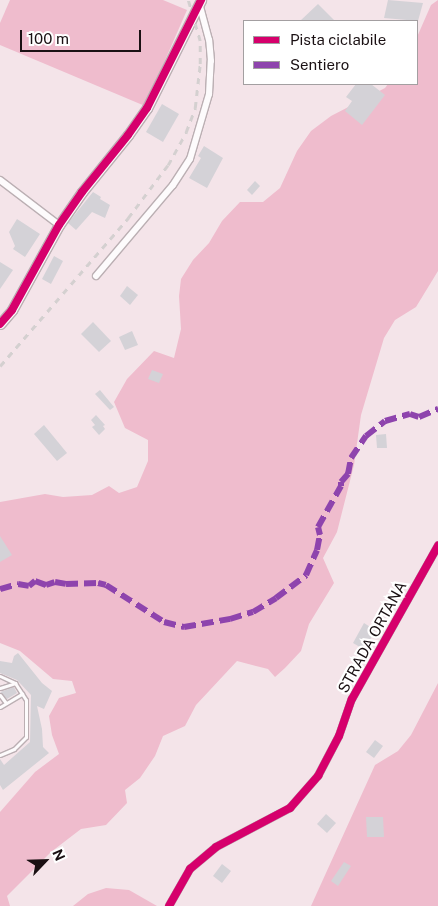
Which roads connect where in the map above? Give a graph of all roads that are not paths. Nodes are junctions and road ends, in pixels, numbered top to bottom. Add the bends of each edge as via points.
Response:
1 (200, 2) edge
2 (0, 180) edge
3 (59, 225) junction
4 (96, 276) dead end
5 (0, 324) edge
6 (438, 546) edge
7 (0, 676) edge
8 (15, 683) junction
9 (0, 688) edge
10 (22, 694) junction
11 (0, 695) edge
12 (6, 703) junction
13 (0, 707) edge
14 (0, 750) edge
15 (2, 755) edge
16 (168, 906) edge

1 - 3 street via 147,108
1 - 4 street via 209,40 209,94 190,159 173,185
2 - 3 street
3 - 5 street via 12,310
6 - 16 street, STRADA ORTANA via 352,699 339,736 318,776 290,808 216,847 190,869
7 - 8 lane
8 - 9 lane
8 - 10 lane
10 - 12 lane
10 - 15 lane via 26,700 26,737
11 - 12 lane
12 - 13 lane
14 - 15 lane

